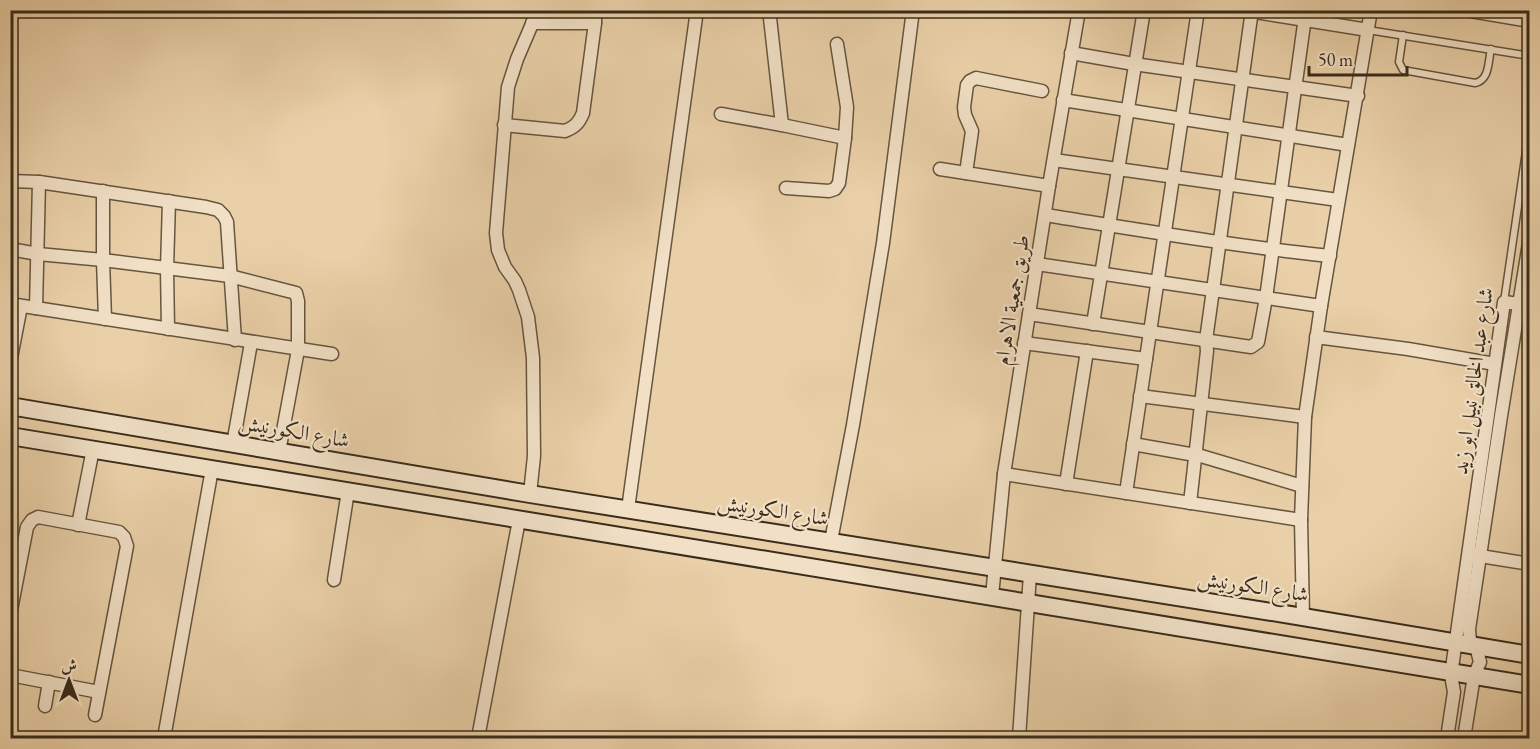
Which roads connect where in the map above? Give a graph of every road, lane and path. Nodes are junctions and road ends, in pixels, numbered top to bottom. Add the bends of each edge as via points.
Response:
1 (537, 10) edge
2 (697, 10) edge
3 (771, 10) edge
4 (914, 10) edge
5 (1079, 10) edge
6 (1144, 10) edge
7 (1198, 10) edge
8 (1371, 10) edge
9 (1465, 10) edge
10 (1248, 11) edge
11 (1305, 15) edge
12 (595, 17) edge
13 (1530, 21) edge
14 (532, 23) junction
15 (1368, 30) junction
16 (1403, 35) junction
17 (837, 44) dead end
18 (1491, 49) junction
19 (1071, 53) junction
20 (1530, 56) edge
21 (1134, 64) junction
22 (1188, 72) junction
23 (1242, 80) junction
24 (1295, 87) junction
25 (1042, 91) dead end
26 (1358, 96) junction
27 (1063, 100) junction
28 (1127, 110) junction
29 (721, 114) dead end
30 (1181, 118) junction
31 (1530, 124) edge
32 (504, 125) junction
33 (782, 125) junction
34 (1235, 127) junction
35 (1288, 135) junction
36 (845, 138) junction
37 (1348, 145) junction
38 (1054, 160) junction
39 (940, 169) dead end
40 (1118, 169) junction
41 (966, 173) junction
42 (1173, 176) junction
43 (10, 181) edge
44 (39, 182) junction
45 (1227, 184) junction
46 (1049, 186) junction
47 (786, 188) dead end
48 (103, 191) junction
49 (1281, 192) junction
50 (1338, 200) junction
51 (169, 201) junction
52 (1045, 215) junction
53 (1109, 225) junction
54 (1164, 235) junction
55 (1530, 237) edge
56 (1219, 242) junction
57 (10, 249) edge
58 (1272, 250) junction
59 (38, 255) junction
60 (1330, 256) junction
61 (103, 260) junction
62 (1037, 264) junction
63 (167, 269) junction
64 (1101, 273) junction
65 (230, 276) junction
66 (1157, 282) junction
67 (1212, 290) junction
68 (1266, 298) junction
69 (1523, 300) edge
70 (1504, 302) junction
71 (16, 305) edge
72 (1321, 306) junction
73 (36, 308) junction
74 (1029, 314) junction
75 (105, 319) junction
76 (1093, 324) junction
77 (168, 329) junction
78 (1150, 332) junction
79 (1316, 337) junction
80 (235, 340) junction
81 (1206, 340) junction
82 (251, 342) junction
83 (1024, 343) junction
84 (298, 350) junction
85 (1087, 351) junction
86 (332, 354) dead end
87 (1146, 359) junction
88 (10, 363) edge
89 (1495, 364) junction
90 (1140, 396) junction
91 (1201, 404) junction
92 (10, 406) edge
93 (1488, 414) junction
94 (1501, 416) junction
95 (1305, 417) junction
96 (10, 436) edge
97 (232, 444) junction
98 (1133, 444) junction
99 (93, 449) junction
100 (279, 452) junction
101 (1196, 455) junction
102 (212, 469) junction
103 (1004, 474) junction
104 (1066, 484) junction
105 (1302, 486) junction
106 (492, 488) junction
107 (348, 491) junction
108 (1126, 493) junction
109 (530, 495) junction
110 (1190, 503) junction
111 (628, 509) junction
112 (487, 514) junction
113 (519, 520) junction
114 (1301, 520) junction
115 (78, 525) junction
116 (831, 542) junction
117 (1474, 555) junction
118 (1530, 564) edge
119 (995, 568) junction
120 (1030, 574) junction
121 (334, 580) dead end
122 (992, 596) junction
123 (1028, 602) junction
124 (10, 615) edge
125 (1303, 617) junction
126 (1465, 644) junction
127 (1530, 655) edge
128 (1452, 672) junction
129 (10, 675) edge
130 (1474, 676) junction
131 (49, 682) junction
132 (1530, 685) edge
133 (99, 692) junction
134 (45, 706) dead end
135 (95, 715) dead end
136 (164, 738) edge
137 (478, 738) edge
138 (1019, 738) edge
139 (1448, 738) edge
140 (1464, 738) edge

1 - 14 street
2 - 111 street
3 - 33 street
4 - 116 street via 883,243
5 - 19 street, طريق جمعية الاهرام
6 - 21 street
7 - 22 street
8 - 15 street
9 - 13 street
10 - 11 street
10 - 23 street
11 - 15 street
11 - 24 street
12 - 14 street
12 - 32 street via 583,113 575,127 565,131
14 - 32 street via 511,75
15 - 16 lane
15 - 26 street
16 - 18 lane
16 - 18 lane via 1399,62 1403,70 1476,82 1486,76
17 - 36 street via 847,107
18 - 20 lane
19 - 21 street
19 - 27 street, طريق جمعية الاهرام
21 - 22 street
21 - 28 street
22 - 23 street
22 - 30 street
23 - 24 street
23 - 34 street
24 - 26 street
24 - 35 street
25 - 41 street via 976,78 970,81 964,107 972,131
26 - 37 street
27 - 28 street
27 - 38 street, طريق جمعية الاهرام
28 - 30 street
28 - 40 street
29 - 33 street
30 - 34 street
30 - 42 street
31 - 70 lane, شارع عبد الخالق نبيل ابو زيد
32 - 109 street via 496,233 498,250 523,299 533,358 534,456
33 - 36 street
34 - 35 street
34 - 45 street
35 - 37 street
35 - 49 street
36 - 47 street via 841,175 835,189
37 - 50 street
38 - 40 street
38 - 46 street, طريق جمعية الاهرام
39 - 41 street
40 - 42 street
40 - 53 street
41 - 46 street
42 - 45 street
42 - 54 street
43 - 44 street
44 - 48 street
44 - 59 street
45 - 49 street
45 - 56 street
46 - 52 street, طريق جمعية الاهرام
48 - 51 street
48 - 61 street
49 - 50 street
49 - 58 street
50 - 60 street
51 - 63 street
51 - 65 street via 218,210 224,216
52 - 53 street
52 - 62 street, طريق جمعية الاهرام
53 - 54 street
53 - 64 street
54 - 56 street
54 - 66 street
55 - 69 street, شارع عبد الخالق نبيل ابو زيد
56 - 58 street
56 - 67 street
57 - 59 street
58 - 60 street
58 - 68 street
59 - 61 street
59 - 73 street
60 - 72 street
61 - 63 street
61 - 75 street
62 - 64 street
62 - 74 street, طريق جمعية الاهرام
63 - 65 street
63 - 77 street
64 - 66 street
64 - 76 street
65 - 80 street
65 - 84 street via 296,293
66 - 67 street
66 - 78 street
67 - 68 street
67 - 81 street
68 - 72 street
68 - 81 street via 1255,345
69 - 70 street
69 - 94 street, شارع عبد الخالق نبيل ابو زيد
70 - 89 street, شارع عبد الخالق نبيل ابو زيد
71 - 73 street
71 - 88 street
72 - 79 street
73 - 75 street
74 - 76 street
74 - 83 street, طريق جمعية الاهرام
75 - 77 street
76 - 78 street
77 - 80 street
78 - 81 street
78 - 87 street
79 - 89 street
79 - 95 street
80 - 82 street
81 - 91 street
82 - 84 street
82 - 97 street
83 - 85 street
83 - 103 street, طريق جمعية الاهرام
84 - 86 street
84 - 100 street
85 - 87 street
85 - 104 street
87 - 90 street
89 - 93 street, شارع عبد الخالق نبيل ابو زيد
90 - 91 street
90 - 98 street
91 - 95 street
91 - 101 street
92 - 97 main road, شارع الكورنيش
93 - 94 street
93 - 117 street, شارع عبد الخالق نبيل ابو زيد
94 - 117 street, شارع عبد الخالق نبيل ابو زيد
95 - 105 street
96 - 99 main road
97 - 100 main road, شارع الكورنيش
98 - 101 street
98 - 108 street
99 - 102 main road
99 - 115 street
100 - 106 main road, شارع الكورنيش
101 - 105 street
101 - 110 street
102 - 107 main road
102 - 136 street
103 - 104 street
103 - 119 street, طريق جمعية الاهرام
104 - 108 street
105 - 114 street
106 - 109 main road, شارع الكورنيش
106 - 112 main road
107 - 112 main road
107 - 121 street
108 - 110 street
109 - 111 main road, شارع الكورنيش
109 - 113 main road
110 - 114 street
111 - 116 main road, شارع الكورنيش
112 - 113 main road
113 - 122 main road
113 - 137 street
114 - 125 street
115 - 124 street via 38,518 29,523
115 - 133 street via 119,532 127,546
116 - 119 main road, شارع الكورنيش
117 - 118 street
117 - 126 street, شارع عبد الخالق نبيل ابو زيد via 1470,641
119 - 120 main road, شارع الكورنيش
119 - 122 street, طريق جمعية الاهرام
120 - 123 street
120 - 125 main road, شارع الكورنيش
122 - 123 main road
123 - 128 main road
123 - 138 street
125 - 126 main road, شارع الكورنيش
126 - 127 main road, شارع الكورنيش
126 - 128 street
126 - 130 street via 1479,656
128 - 130 main road
128 - 139 street via 1455,692
129 - 131 street
130 - 132 main road
130 - 140 street
131 - 133 street
131 - 134 street
133 - 135 street

